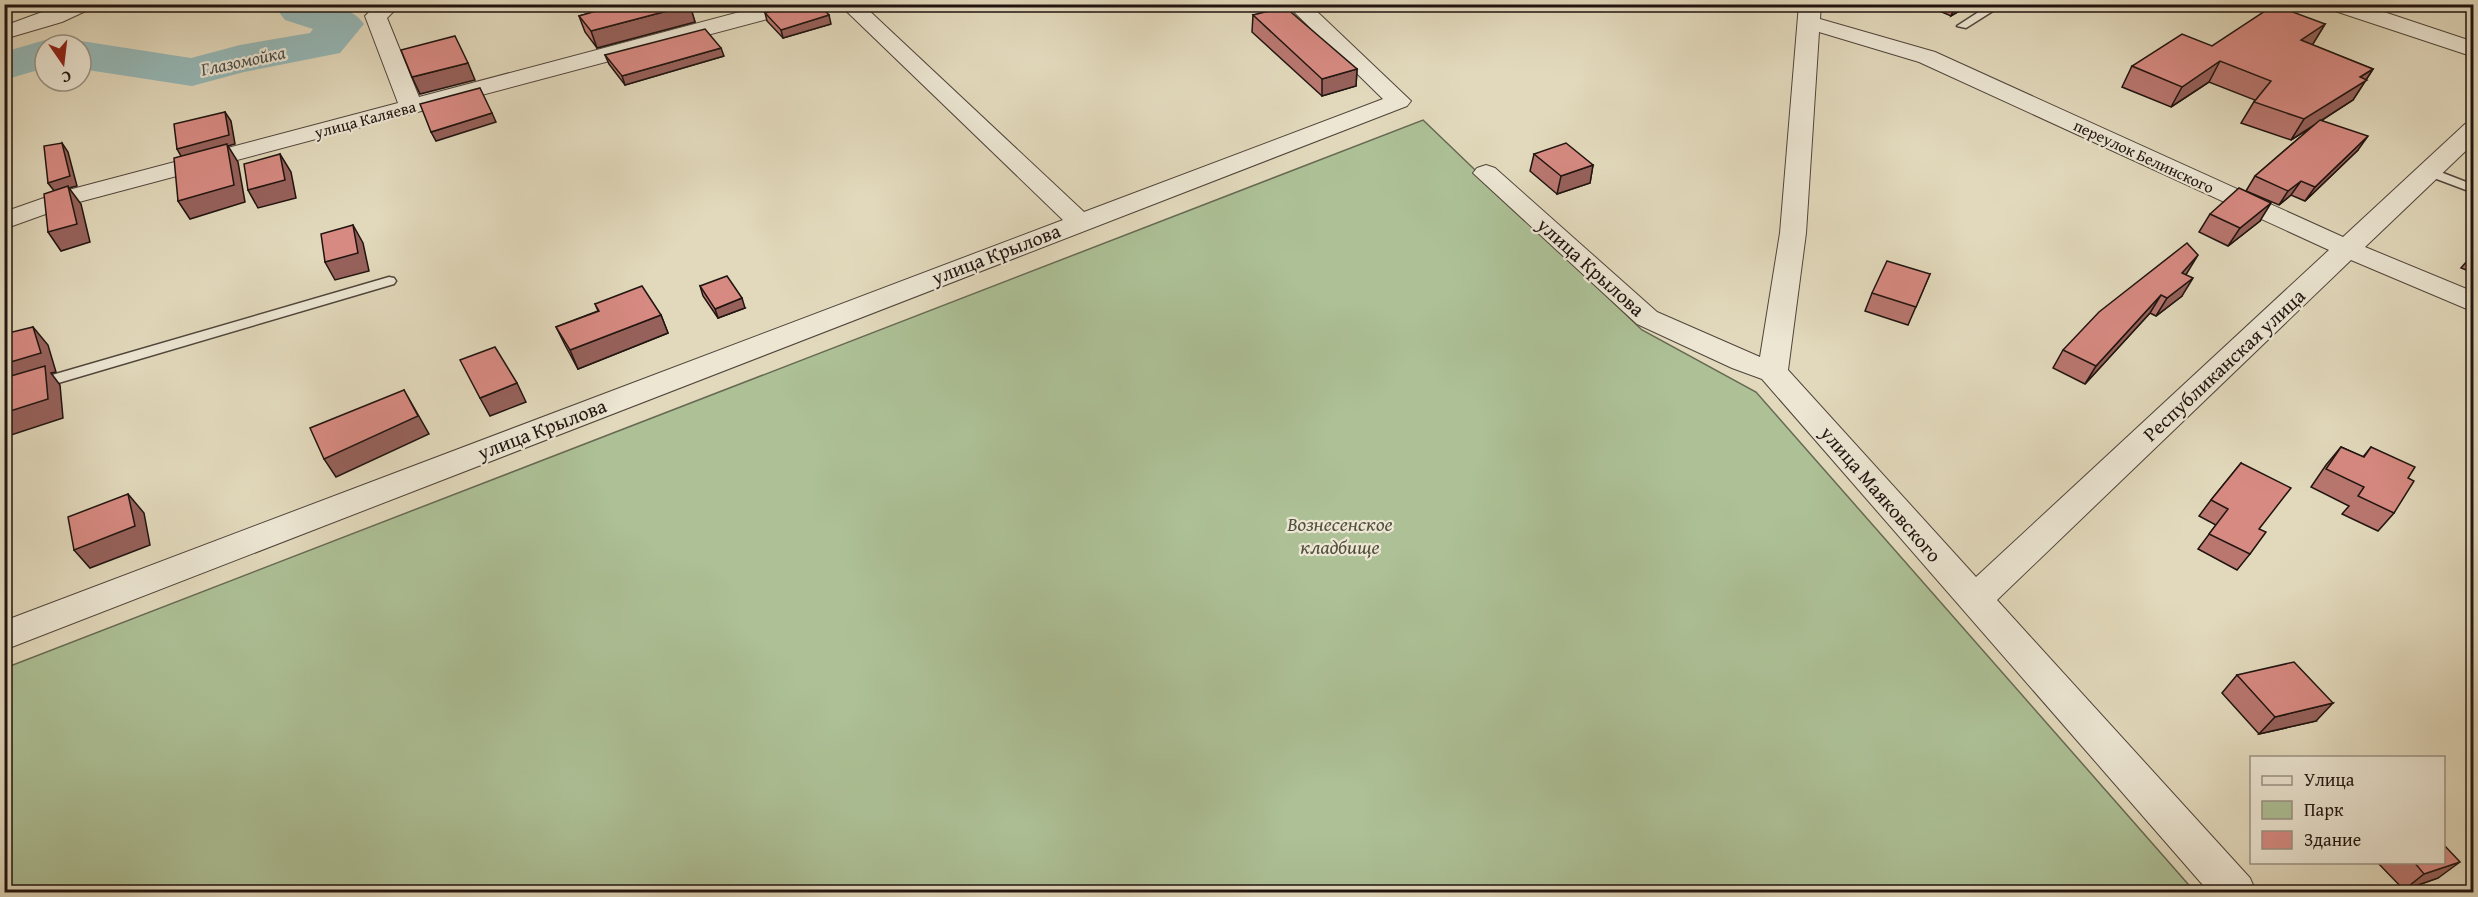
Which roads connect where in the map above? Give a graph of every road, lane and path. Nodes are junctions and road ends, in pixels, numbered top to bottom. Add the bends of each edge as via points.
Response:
1 (82, 4) edge
2 (391, 4) edge
3 (797, 4) edge
4 (849, 4) edge
5 (1296, 4) edge
6 (2000, 4) edge
7 (2337, 4) edge
8 (1810, 14) edge
9 (1962, 26) dead end
10 (4, 33) edge
11 (2474, 50) edge
12 (411, 106) junction
13 (2474, 129) edge
14 (2430, 172) junction
15 (1486, 173) dead end
16 (2474, 189) edge
17 (4, 221) edge
18 (1080, 222) junction
19 (2348, 249) junction
20 (389, 281) dead end
21 (2474, 303) edge
22 (1773, 372) junction
23 (4, 394) edge
24 (1974, 600) junction
25 (4, 636) edge
26 (2235, 892) edge

1 - 10 street
2 - 12 street via 376,16
3 - 12 street, улица Каляева
4 - 18 street, улица Крылова
5 - 18 street, улица Крылова via 1399,101
6 - 9 lane
7 - 11 street
8 - 19 street, переулок Белинского via 1927,57
8 - 22 street via 1793,233
12 - 17 street, улица Каляева via 70,197
13 - 14 street, Республиканская улица
14 - 16 lane
14 - 19 street, Республиканская улица
15 - 22 street, улица Крылова via 1647,318
18 - 25 street, улица Крылова
19 - 21 street, переулок Белинского
19 - 24 street, Республиканская улица
20 - 23 lane
22 - 24 street, улица Маяковского
24 - 26 street, улица Маяковского

